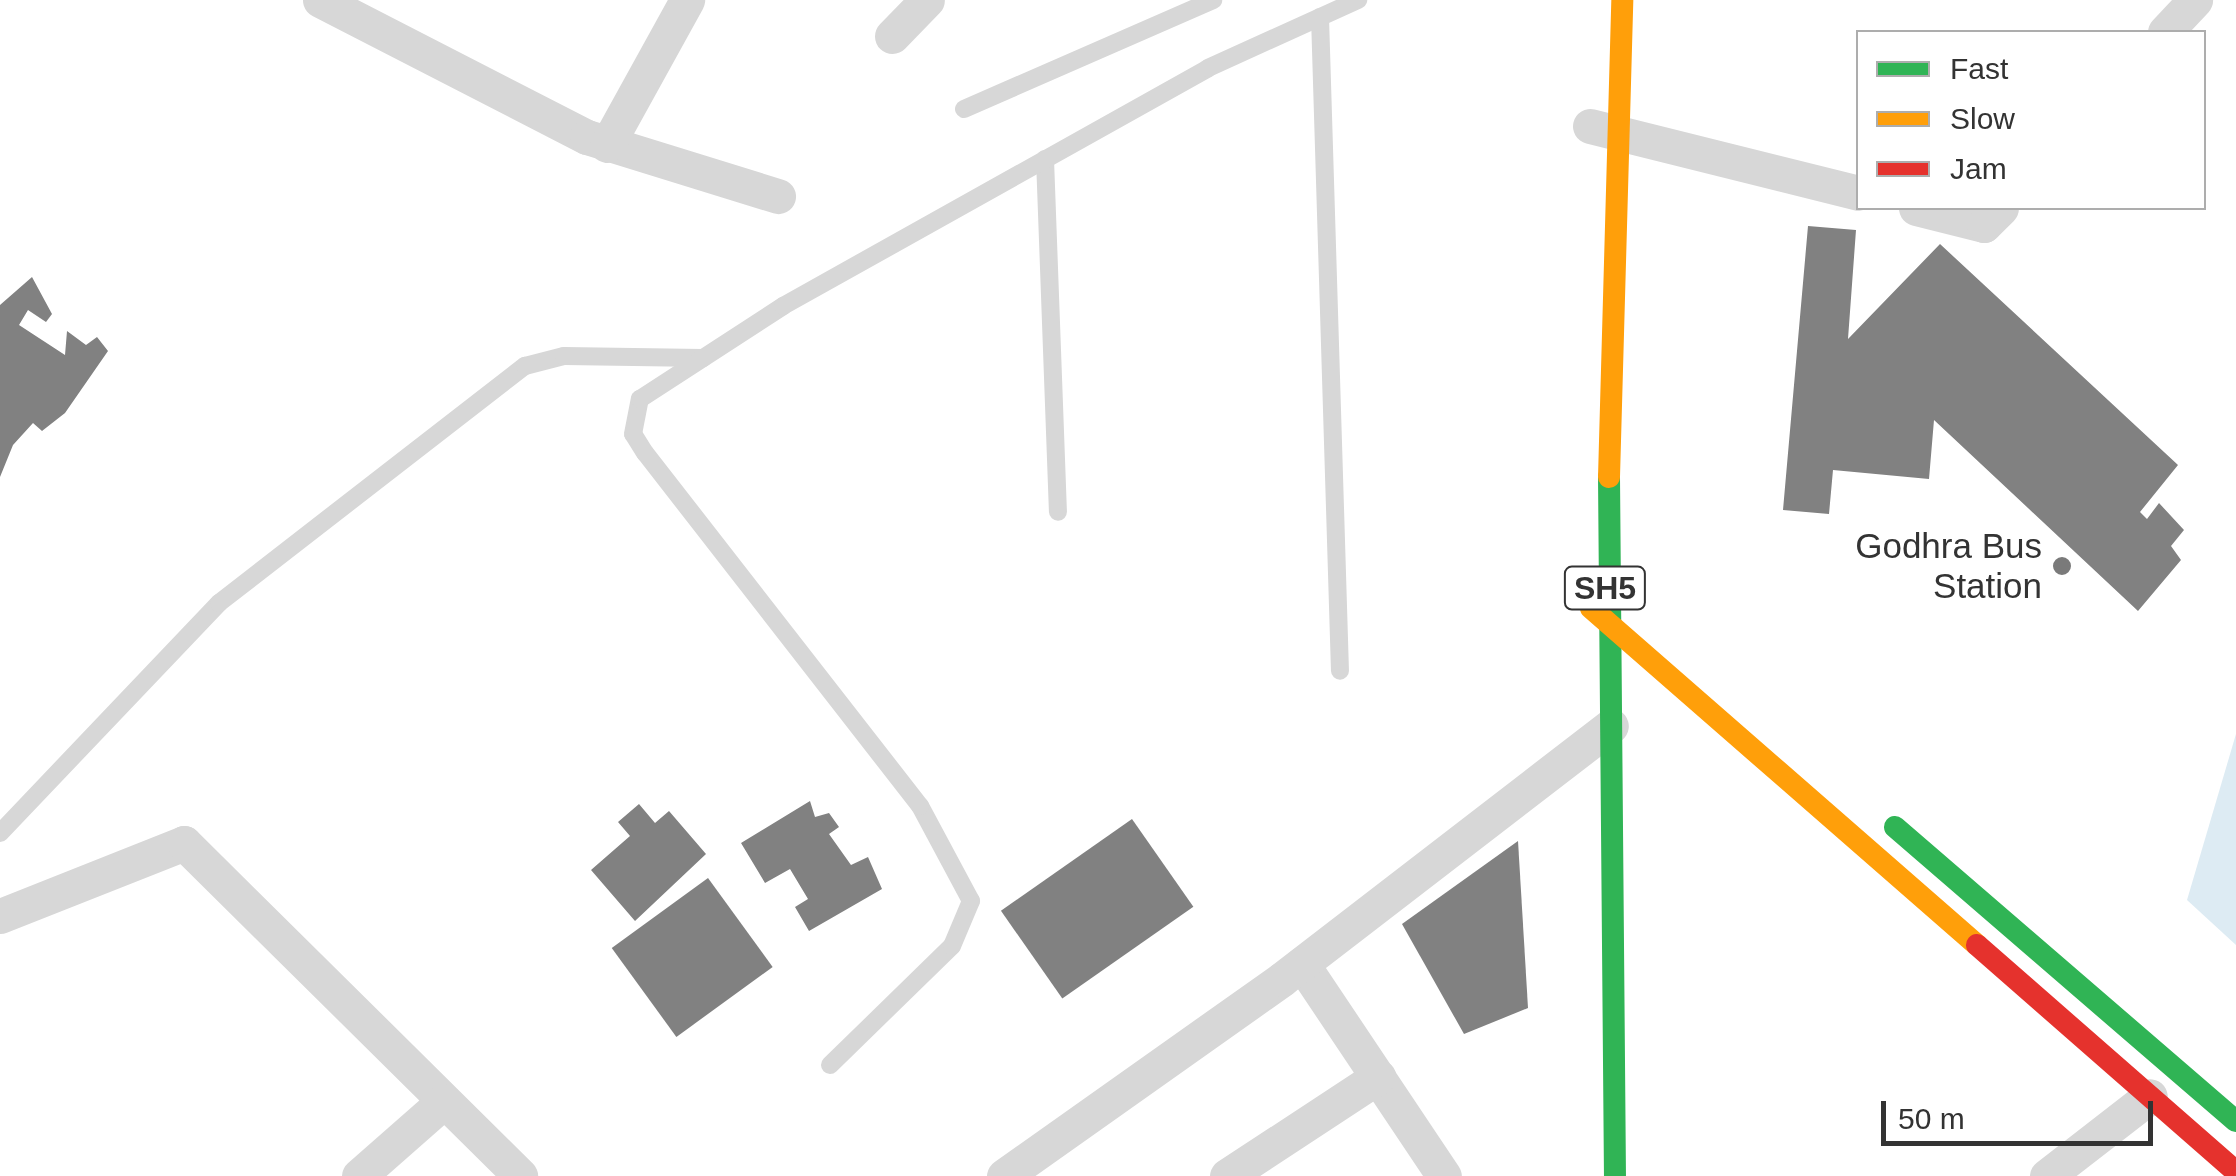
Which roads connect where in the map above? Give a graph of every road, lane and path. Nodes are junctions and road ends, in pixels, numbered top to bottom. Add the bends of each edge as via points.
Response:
1 (320, 0) edge
2 (687, 0) edge
3 (927, 0) edge
4 (1213, 0) edge
5 (1358, 0) edge
6 (1622, 0) edge
7 (2195, 0) edge
8 (1171, 8) edge
9 (375, 13) edge
10 (1320, 17) junction
11 (2166, 30) edge
12 (892, 36) dead end
13 (964, 109) dead end
14 (1596, 123) junction
15 (607, 145) junction
16 (1045, 160) junction
17 (1856, 192) edge
18 (778, 196) dead end
19 (1924, 210) edge
20 (1998, 210) edge
21 (1588, 259) dead end
22 (703, 358) junction
23 (1058, 512) dead end
24 (1606, 582) junction
25 (1582, 583) junction
26 (1636, 607) dead end
27 (1605, 618) junction
28 (1581, 636) dead end
29 (1340, 671) dead end
30 (1591, 727) junction
31 (1581, 784) dead end
32 (1876, 811) dead end
33 (0, 833) edge
34 (0, 916) edge
35 (1302, 964) junction
36 (830, 1065) dead end
37 (1378, 1077) junction
38 (2150, 1096) junction
39 (444, 1100) junction
40 (2236, 1121) edge
41 (2236, 1172) edge
42 (359, 1176) edge
43 (520, 1176) edge
44 (1004, 1176) edge
45 (1227, 1176) edge
46 (1444, 1176) edge
47 (1615, 1176) edge
48 (2047, 1176) edge

1 - 9 street
2 - 15 street
3 - 12 street
4 - 8 lane
5 - 10 lane
6 - 14 main road, SH5
7 - 11 street
8 - 13 lane
9 - 15 street
10 - 16 lane
10 - 29 lane
14 - 17 street
14 - 24 main road, SH5
15 - 18 street
16 - 22 lane
16 - 23 lane
19 - 20 street via 1984,225
21 - 25 main road, SH5
22 - 33 lane via 564,356 525,366 219,603
22 - 36 lane via 640,399 633,434 920,806 971,901 952,946
24 - 25 main road
24 - 26 main road
24 - 27 main road, SH5
25 - 27 main road
25 - 28 main road, SH5
27 - 30 main road, SH5
27 - 38 main road
30 - 31 main road, SH5
30 - 35 street
30 - 47 main road, SH5
32 - 40 main road
34 - 39 street via 184,843
35 - 37 street
35 - 44 street
37 - 45 street
37 - 46 street
38 - 41 main road
38 - 48 street
39 - 42 street
39 - 43 street

